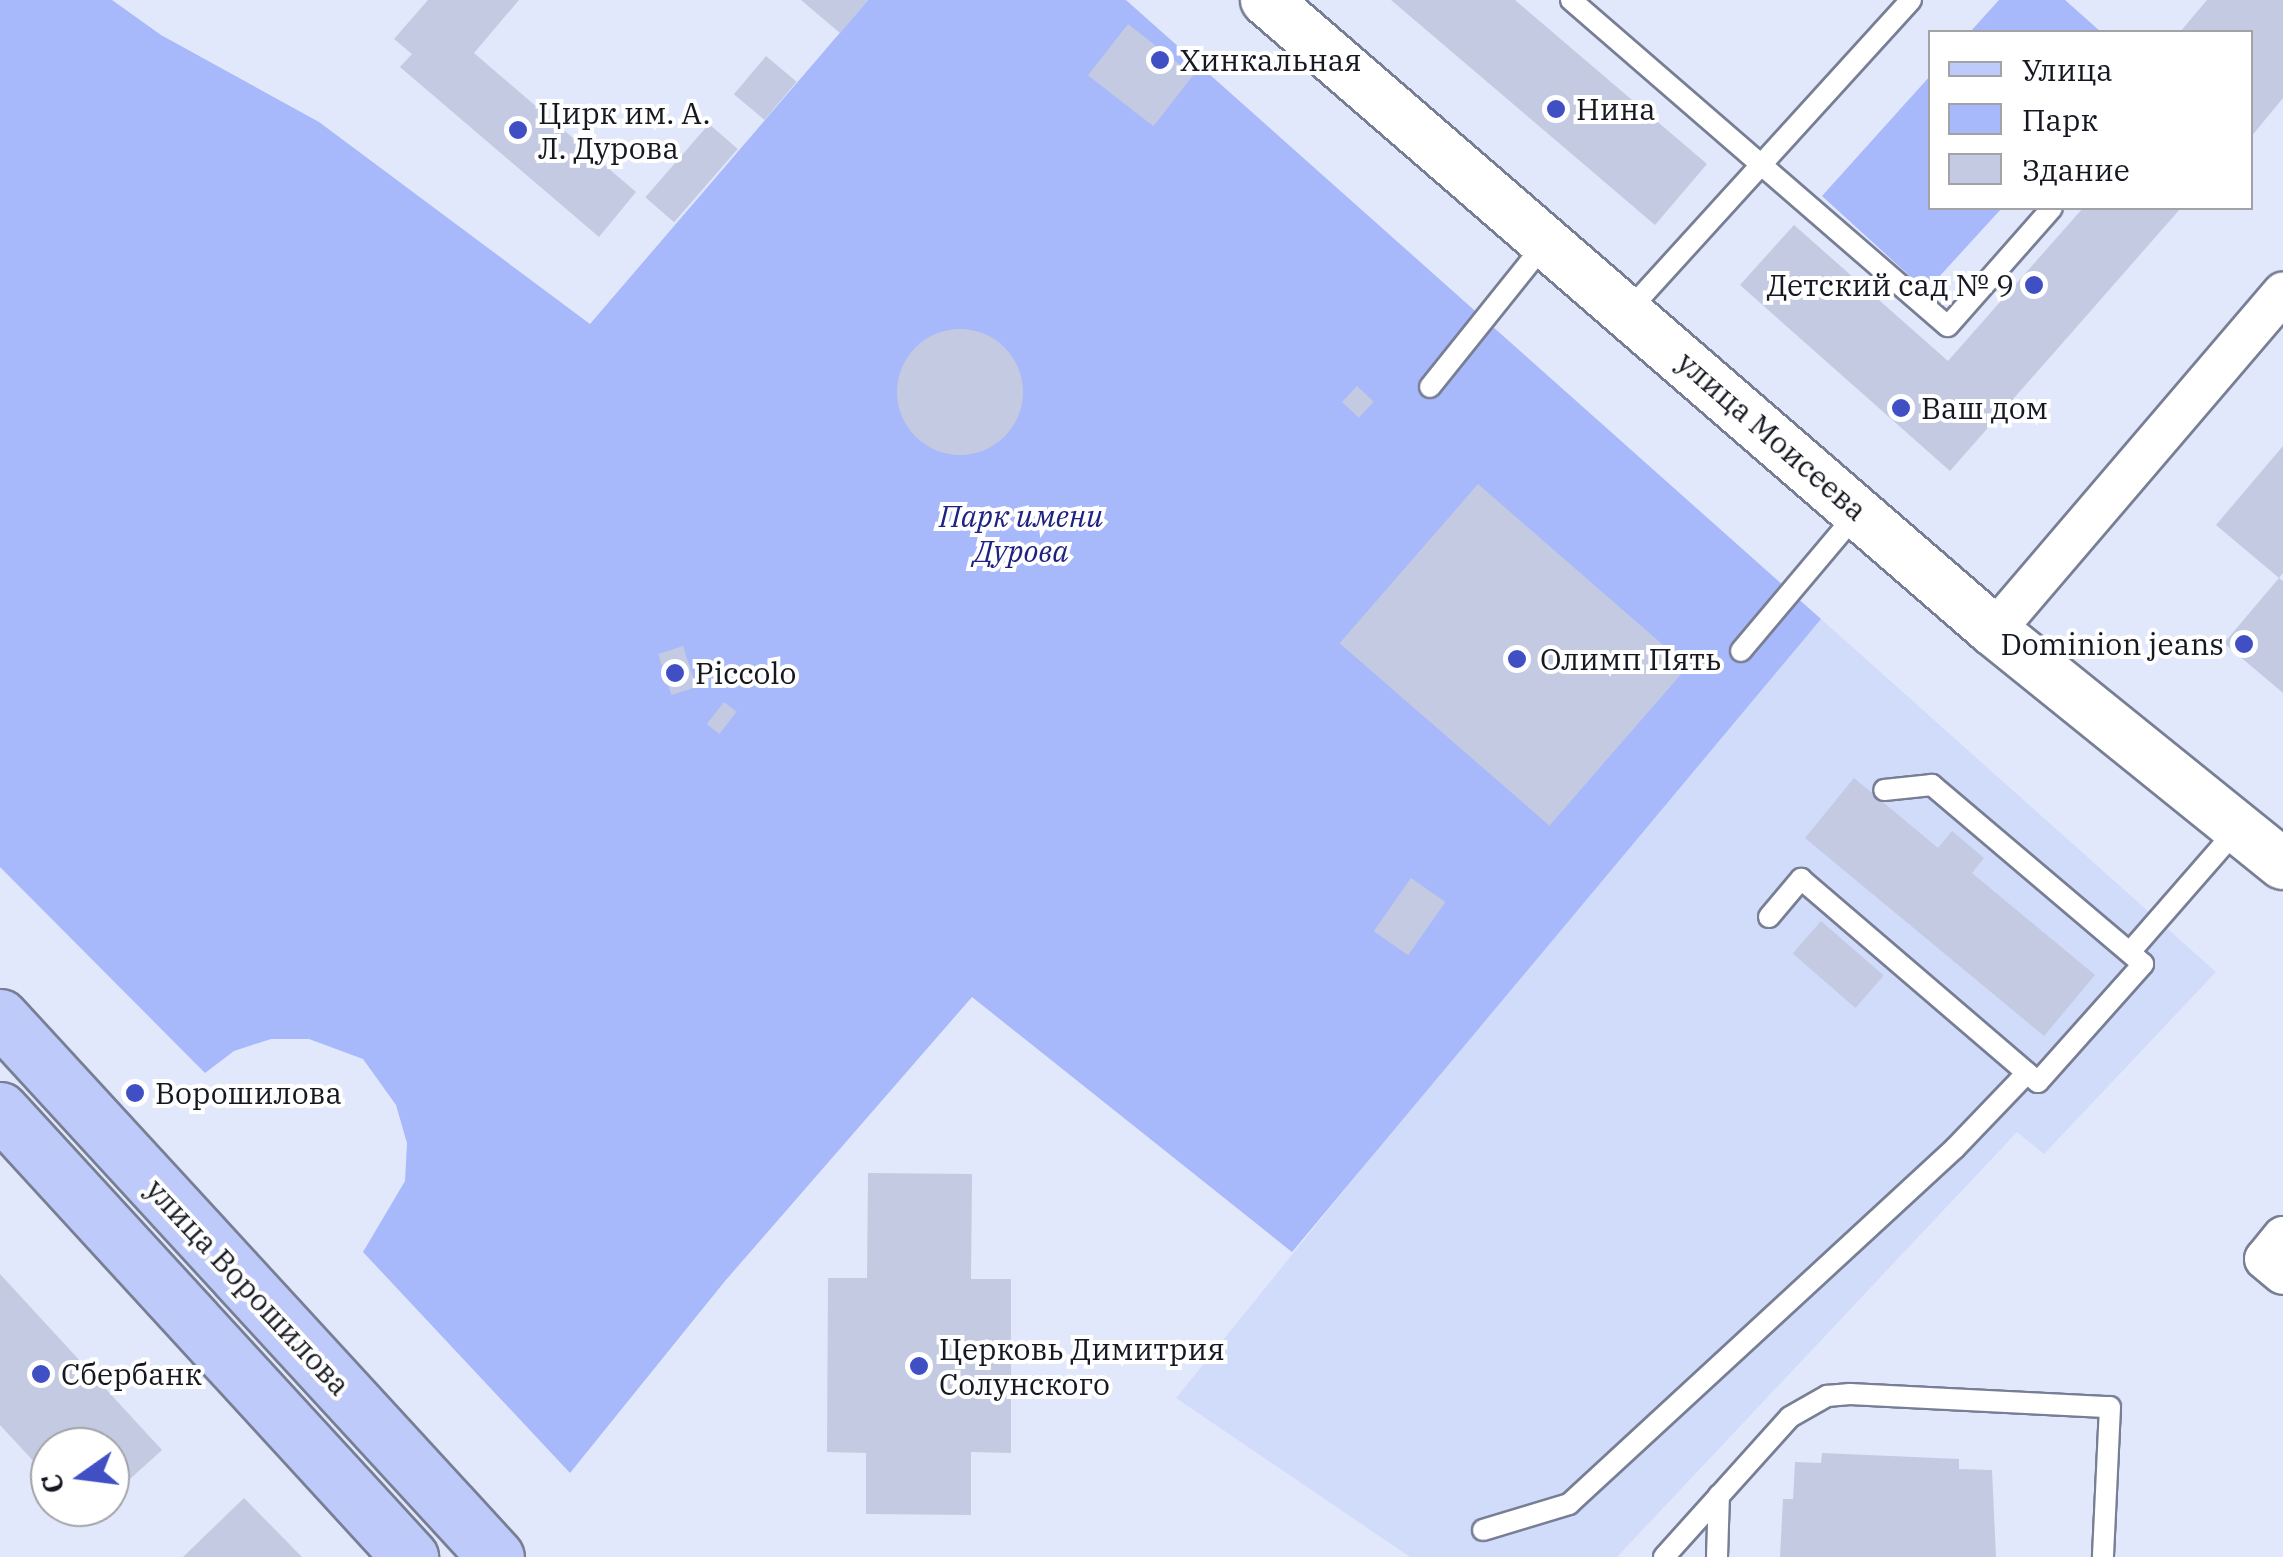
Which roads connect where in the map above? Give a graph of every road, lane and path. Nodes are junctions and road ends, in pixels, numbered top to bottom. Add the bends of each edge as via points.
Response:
1 (1266, 0) edge
2 (1571, 0) edge
3 (1911, 0) edge
4 (1762, 164) junction
5 (2050, 210) edge
6 (1547, 240) junction
7 (2283, 293) edge
8 (1629, 310) junction
9 (1430, 387) dead end
10 (1858, 512) junction
11 (1994, 631) junction
12 (1741, 652) dead end
13 (1884, 790) dead end
14 (2238, 828) junction
15 (2283, 864) edge
16 (1769, 917) dead end
17 (2130, 952) junction
18 (0, 1017) edge
19 (2026, 1073) junction
20 (0, 1110) edge
21 (2283, 1237) edge
22 (2283, 1274) edge
23 (1719, 1495) junction
24 (1484, 1530) dead end
25 (410, 1557) edge
26 (496, 1557) edge
27 (1664, 1557) edge
28 (1717, 1557) edge
29 (2103, 1557) edge

1 - 6 street, улица Моисеева
2 - 4 lane
3 - 4 lane
4 - 5 lane via 1948,326
4 - 8 lane
6 - 8 street, улица Моисеева
6 - 9 lane
7 - 11 street
8 - 10 street, улица Моисеева
10 - 11 street, улица Моисеева
10 - 12 lane
11 - 14 street, улица Моисеева
13 - 17 lane via 1932,785
14 - 15 street, улица Моисеева
14 - 17 lane
16 - 19 lane via 1801,880
17 - 19 lane via 2143,964 2038,1082
18 - 26 main road, улица Ворошилова
19 - 24 lane via 1955,1148 1569,1504
20 - 25 main road, улица Ворошилова
21 - 22 street via 2264,1259
23 - 27 lane
23 - 28 lane
23 - 29 lane via 1790,1416 1827,1396 2110,1407

